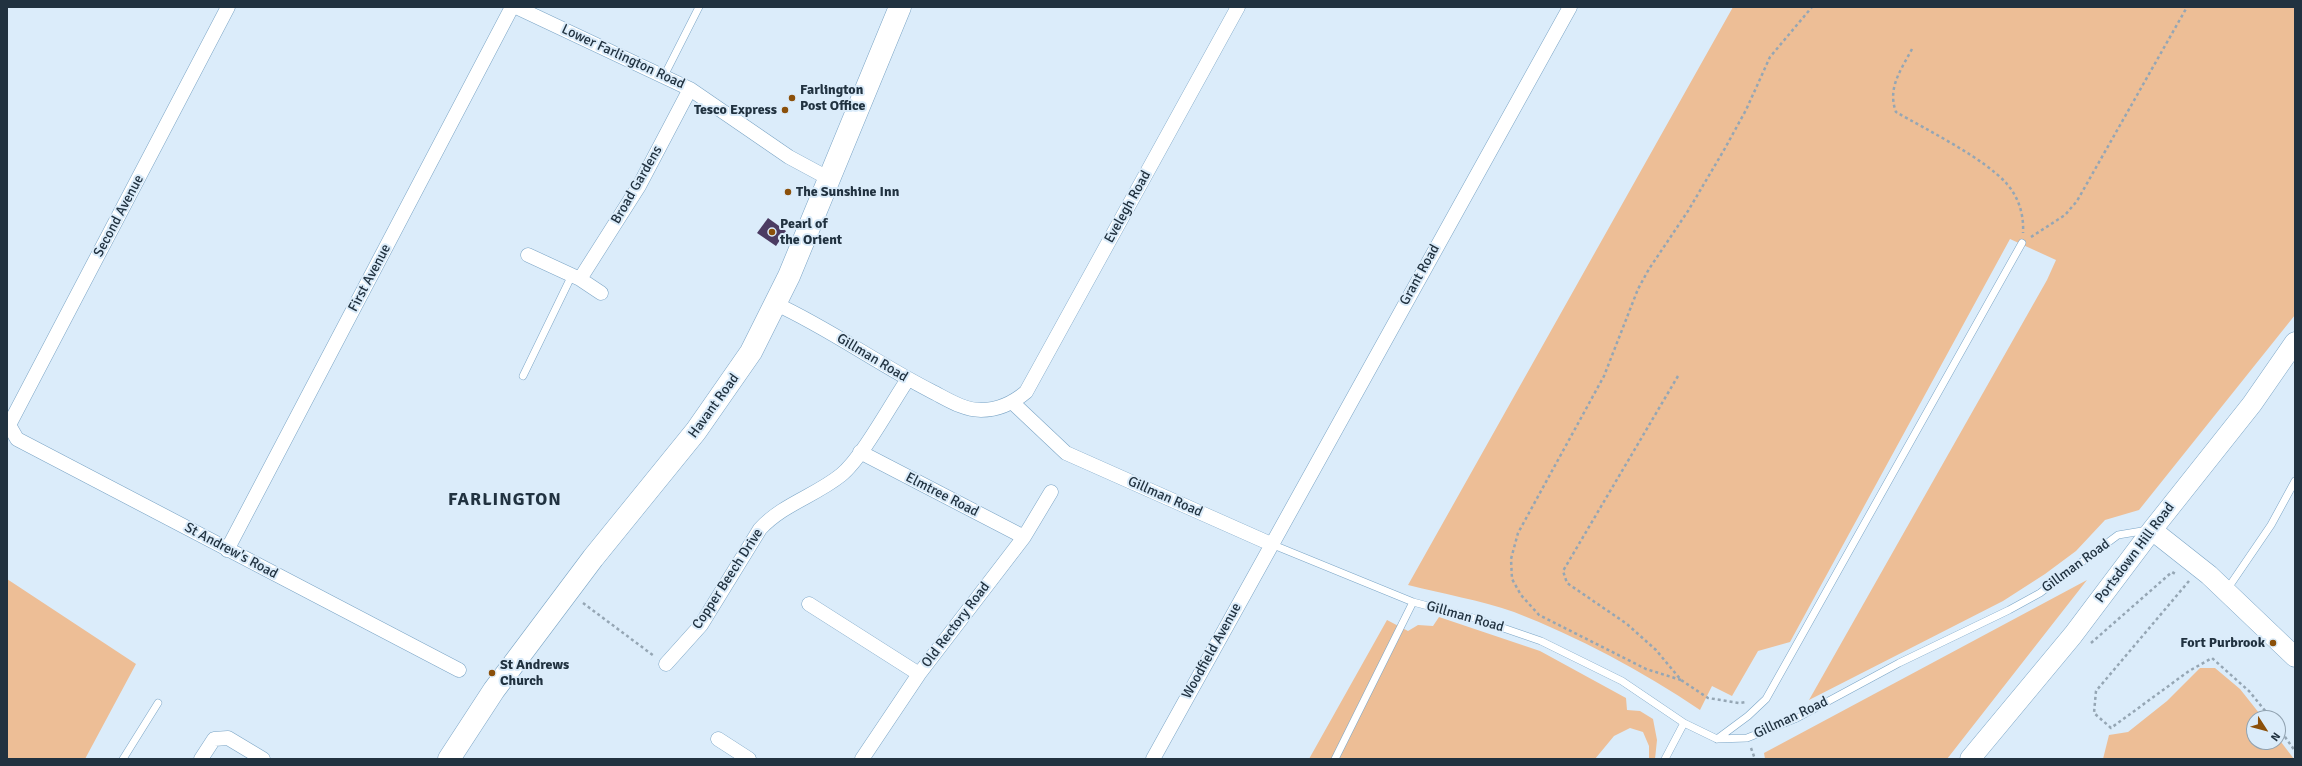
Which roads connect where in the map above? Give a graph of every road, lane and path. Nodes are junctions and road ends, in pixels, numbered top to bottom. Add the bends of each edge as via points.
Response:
1 (228, 7) edge
2 (512, 7) edge
3 (516, 7) edge
4 (699, 7) edge
5 (900, 7) edge
6 (1238, 7) edge
7 (1570, 7) edge
8 (1812, 7) edge
9 (2187, 7) edge
10 (1912, 49) dead end
11 (664, 76) junction
12 (690, 89) junction
13 (828, 178) junction
14 (2022, 243) junction
15 (528, 255) dead end
16 (576, 277) junction
17 (601, 293) dead end
18 (776, 304) junction
19 (2295, 342) edge
20 (523, 376) dead end
21 (1678, 376) dead end
22 (908, 379) junction
23 (1013, 403) junction
24 (9, 425) joint
25 (860, 452) junction
26 (2295, 481) edge
27 (1051, 492) dead end
28 (2152, 530) junction
29 (1024, 537) junction
30 (1271, 544) junction
31 (227, 550) junction
32 (2189, 581) dead end
33 (2226, 591) junction
34 (1412, 602) junction
35 (809, 604) dead end
36 (591, 609) dead end
37 (2295, 657) edge
38 (666, 664) joint
39 (459, 670) dead end
40 (919, 674) junction
41 (1681, 680) junction
42 (1766, 699) junction
43 (158, 703) dead end
44 (2265, 710) edge
45 (1684, 723) junction
46 (2286, 738) edge
47 (718, 739) dead end
48 (1717, 739) junction
49 (2295, 751) edge
50 (124, 759) edge
51 (201, 759) edge
52 (263, 759) edge
53 (449, 759) edge
54 (749, 759) edge
55 (862, 759) edge
56 (1153, 759) edge
57 (1335, 759) edge
58 (1665, 759) edge
59 (1970, 759) edge

1 - 24 street, Second Avenue
2 - 31 street, First Avenue
3 - 11 street, Lower Farlington Road
4 - 11 lane
5 - 13 main road, Havant Road
6 - 23 street, Evelegh Road via 1026,392
7 - 30 street, Grant Road
8 - 41 path via 1770,57 1724,150 1638,289 1604,376 1518,533 1511,559 1512,579 1520,596 1539,615 1646,669
9 - 14 path via 2077,201 2065,215
10 - 14 path via 1894,84 1892,102 1896,112 1981,163 2007,184 2019,204 2024,222
11 - 12 street, Lower Farlington Road
12 - 13 street, Lower Farlington Road via 789,157
12 - 16 street, Broad Gardens via 639,186
13 - 18 main road, Havant Road
14 - 42 lane
15 - 16 street
16 - 17 street
16 - 20 lane
18 - 22 street, Gillman Road via 805,318
18 - 53 main road, Havant Road via 751,352 732,381 696,431 562,598 494,690
19 - 28 main road, Portsdown Hill Road via 2252,404
21 - 41 path via 1563,571 1566,583 1627,624 1656,650
22 - 23 street, Gillman Road via 963,407 982,410
22 - 25 street, Copper Beech Drive
23 - 30 street, Gillman Road via 1066,453
24 - 31 street, St Andrew's Road via 18,439
25 - 29 street, Elmtree Road
25 - 38 street, Copper Beech Drive via 841,474 773,515 760,529 701,626
26 - 33 lane via 2271,525
27 - 29 street, Old Rectory Road
28 - 33 main road
28 - 48 lane, Gillman Road via 2118,535 2040,593 1899,663 1797,718 1747,738
28 - 59 main road, Portsdown Hill Road via 2073,635
29 - 40 street, Old Rectory Road
30 - 34 lane, Gillman Road
30 - 56 street, Woodfield Avenue
31 - 39 street, St Andrew's Road
32 - 44 path via 2096,691 2094,713 2111,728 2189,671 2212,658 2250,691
33 - 37 main road
34 - 45 lane, Gillman Road via 1477,618 1541,641 1622,681
34 - 57 lane
35 - 40 street
36 - 38 path
40 - 55 street, Old Rectory Road
41 - 42 path via 1708,698 1739,703
42 - 48 lane
43 - 50 lane
45 - 48 lane, Gillman Road
45 - 58 lane
46 - 49 path
47 - 54 street
51 - 52 street via 214,739 228,738

